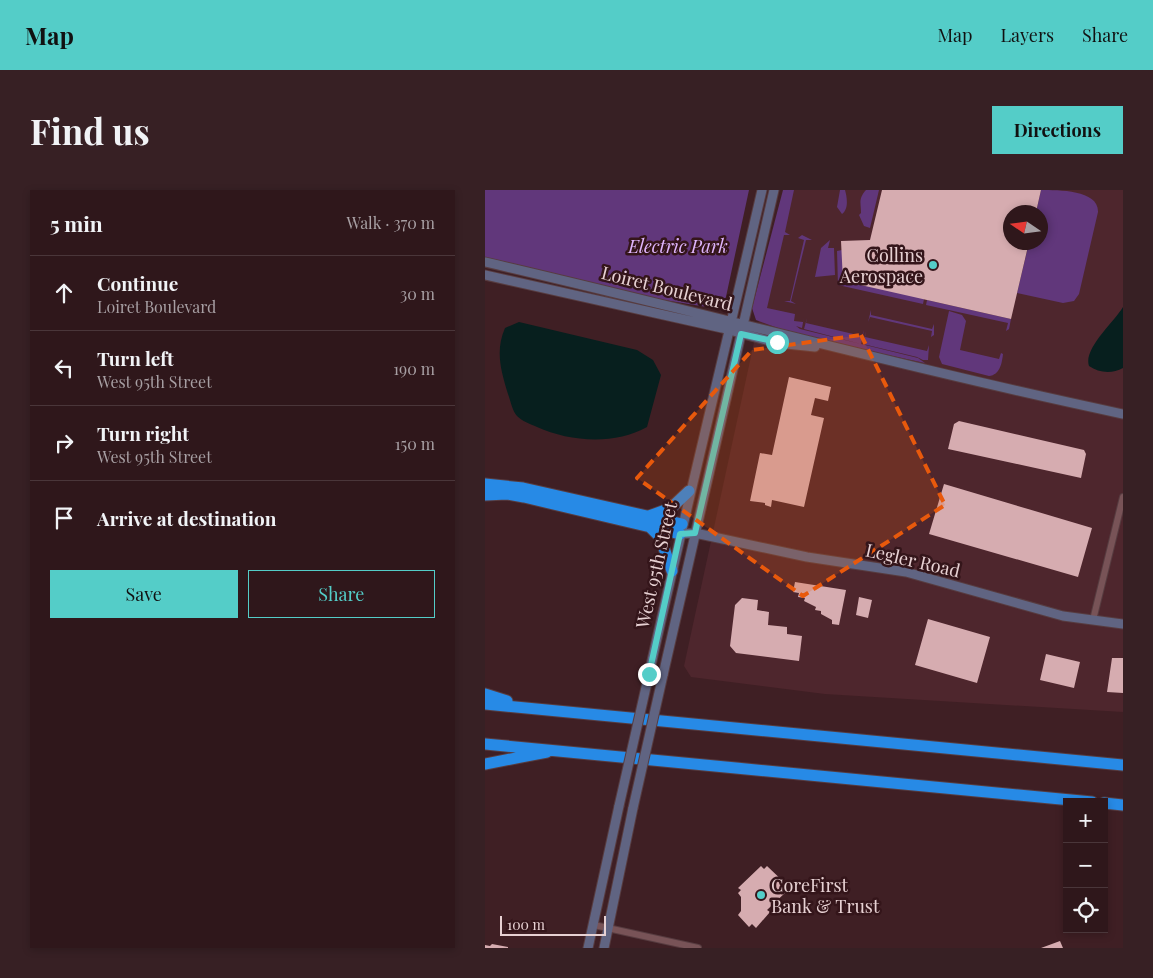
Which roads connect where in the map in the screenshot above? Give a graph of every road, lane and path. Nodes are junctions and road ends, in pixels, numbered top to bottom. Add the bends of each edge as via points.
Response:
1 (762, 190) edge
2 (774, 190) edge
3 (485, 262) edge
4 (485, 275) edge
5 (599, 289) junction
6 (597, 300) junction
7 (732, 321) junction
8 (744, 324) junction
9 (730, 331) junction
10 (741, 334) junction
11 (841, 350) junction
12 (1123, 414) edge
13 (485, 484) edge
14 (689, 491) junction
15 (485, 495) edge
16 (1123, 496) edge
17 (649, 522) junction
18 (681, 529) junction
19 (695, 533) junction
20 (672, 570) junction
21 (1093, 620) junction
22 (1123, 624) edge
23 (485, 694) edge
24 (485, 704) edge
25 (525, 707) junction
26 (485, 744) edge
27 (558, 750) junction
28 (485, 764) edge
29 (1123, 765) edge
30 (1063, 799) edge
31 (1108, 803) edge
32 (1123, 805) edge
33 (594, 925) junction
34 (608, 928) junction
35 (588, 948) edge
36 (603, 948) edge
37 (697, 948) edge

1 - 7 main road, West 95th Street
2 - 8 main road, West 95th Street
3 - 5 main road, Loiret Boulevard
4 - 6 main road, Loiret Boulevard
5 - 6 main road
5 - 7 main road, Loiret Boulevard
6 - 9 main road, Loiret Boulevard
7 - 8 main road, Loiret Boulevard
7 - 9 main road, West 95th Street
8 - 10 main road, West 95th Street
8 - 11 main road, Loiret Boulevard
9 - 10 main road, Loiret Boulevard
9 - 14 main road, West 95th Street
10 - 11 main road, Loiret Boulevard
10 - 19 main road, West 95th Street
11 - 12 main road, Loiret Boulevard
13 - 17 highway via 523,488
14 - 17 highway
14 - 18 main road, West 95th Street
15 - 17 highway via 507,494
16 - 21 street
17 - 18 highway
17 - 20 highway via 660,536
18 - 19 main road, Legler Road
18 - 20 main road, West 95th Street
19 - 21 main road, Legler Road via 807,557 906,572 1037,609
19 - 34 main road, West 95th Street, bridge
20 - 33 main road, West 95th Street, bridge
21 - 22 main road, Legler Road
23 - 25 highway
24 - 25 highway
25 - 29 highway
26 - 27 highway
27 - 28 highway
27 - 30 highway
31 - 32 highway
33 - 34 street
33 - 35 main road, West 95th Street
34 - 36 main road, West 95th Street
34 - 37 street

